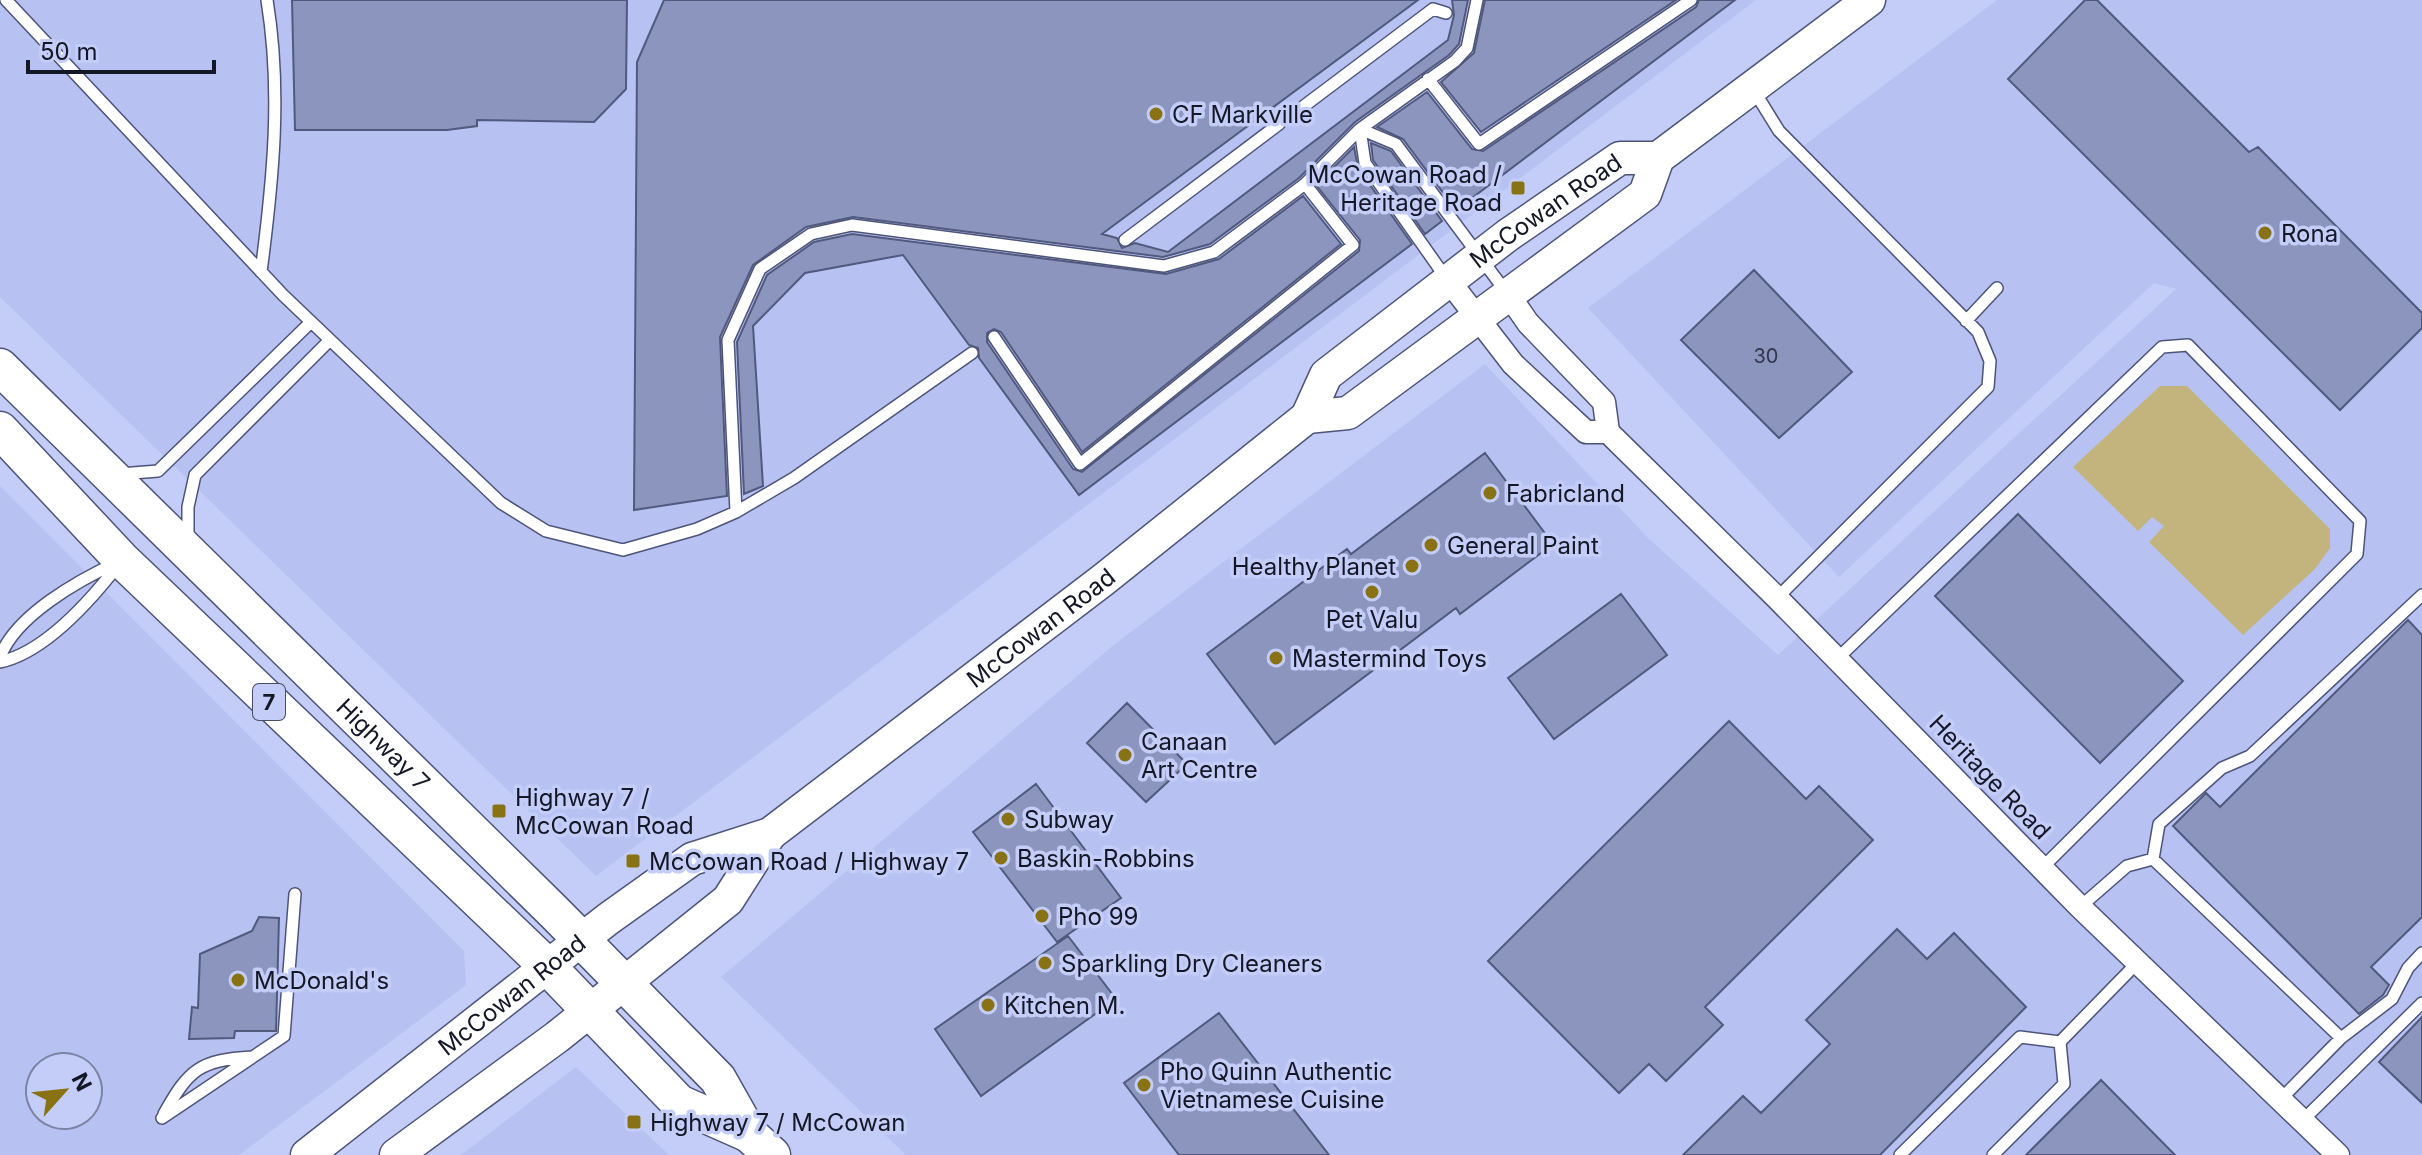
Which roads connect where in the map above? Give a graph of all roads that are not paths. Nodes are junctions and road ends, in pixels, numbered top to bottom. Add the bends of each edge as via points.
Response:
1 (6, 0) edge
2 (267, 0) edge
3 (1477, 0) edge
4 (1691, 0) edge
5 (1869, 0) edge
6 (1433, 4) edge
7 (1446, 13) dead end
8 (1428, 79) junction
9 (1753, 88) junction
10 (1304, 106) dead end
11 (1279, 124) dead end
12 (1360, 129) junction
13 (1658, 158) junction
14 (1305, 184) junction
15 (1125, 240) dead end
16 (1480, 256) junction
17 (261, 272) junction
18 (1449, 281) junction
19 (1997, 288) dead end
20 (1508, 294) junction
21 (1476, 317) junction
22 (1966, 321) junction
23 (311, 322) junction
24 (994, 337) dead end
25 (330, 340) junction
26 (972, 353) dead end
27 (0, 367) edge
28 (1307, 417) junction
29 (0, 430) edge
30 (1608, 432) junction
31 (108, 473) junction
32 (736, 512) junction
33 (188, 551) junction
34 (122, 560) junction
35 (2422, 595) edge
36 (1777, 598) junction
37 (0, 659) edge
38 (1837, 659) junction
39 (770, 834) junction
40 (2153, 859) junction
41 (2042, 868) junction
42 (295, 894) dead end
43 (2080, 907) junction
44 (581, 940) junction
45 (2422, 953) edge
46 (2138, 962) junction
47 (547, 966) junction
48 (624, 984) junction
49 (2422, 1003) edge
50 (590, 1012) junction
51 (2341, 1038) junction
52 (2060, 1042) junction
53 (252, 1057) junction
54 (2281, 1099) junction
55 (2303, 1120) junction
56 (761, 1144) edge
57 (307, 1155) edge
58 (396, 1155) edge
59 (1900, 1155) edge
60 (1993, 1155) edge
61 (2338, 1155) edge

1 - 17 lane
2 - 17 lane via 276,54 276,153
3 - 8 lane via 1467,48
4 - 8 lane via 1479,144
5 - 9 main road, McCowan Road
6 - 7 lane
6 - 10 lane
8 - 12 lane
9 - 13 main road, McCowan Road
9 - 22 lane via 1779,131
11 - 15 lane
12 - 14 lane
12 - 16 lane via 1396,144
12 - 18 lane via 1365,163
13 - 16 main road, McCowan Road via 1620,158
13 - 20 main road, McCowan Road via 1645,194
14 - 24 lane via 1353,245 1080,464
14 - 32 lane via 1214,252 1164,266 852,225 811,234 760,269 728,340
16 - 18 main road, McCowan Road
16 - 20 lane
17 - 23 lane
18 - 21 street, Heritage Road
18 - 28 main road, McCowan Road via 1326,375
19 - 22 lane
20 - 21 main road, McCowan Road
20 - 30 street, Heritage Road via 1528,323 1604,402
21 - 28 main road, McCowan Road via 1348,413
21 - 30 street, Heritage Road via 1513,364 1586,432
22 - 36 lane via 1978,332 1990,361 1988,387
23 - 25 lane
23 - 31 lane via 158,471
25 - 32 lane via 501,503 546,531 623,550
25 - 33 lane via 195,475 188,507
26 - 32 lane via 794,478
27 - 31 main road, Highway 7 / 7
28 - 39 main road, McCowan Road
29 - 34 main road, Highway 7 / 7
30 - 36 street, Heritage Road
31 - 33 main road, Highway 7 / 7
33 - 44 main road, Highway 7 / 7
34 - 37 lane via 73,583 6,640
34 - 37 lane via 91,602 18,658
34 - 47 main road, Highway 7 / 7
35 - 40 lane via 2250,756 2222,768 2159,824
36 - 38 street, Heritage Road
38 - 41 street, Heritage Road
38 - 41 lane via 2162,347 2188,345 2210,367 2360,521 2357,554
39 - 44 main road, McCowan Road via 692,859
39 - 48 main road, McCowan Road via 728,900
40 - 43 lane via 2127,866
40 - 51 lane
41 - 43 street, Heritage Road
42 - 53 lane via 284,1036
43 - 46 street, Heritage Road
44 - 47 main road, McCowan Road
44 - 48 main road, Highway 7 / 7
45 - 51 lane via 2392,999
46 - 52 lane
46 - 54 street, Heritage Road
47 - 50 main road, Highway 7 / 7
47 - 57 main road, McCowan Road
48 - 50 main road, McCowan Road
48 - 56 main road, Highway 7 / 7 via 718,1079
49 - 55 lane
50 - 56 main road, Highway 7 / 7 via 679,1103
50 - 58 main road, McCowan Road
51 - 54 lane
52 - 59 lane via 2020,1037
52 - 60 lane via 2064,1084
53 - 53 lane via 162,1118 182,1081 204,1066 215,1059
54 - 55 street, Heritage Road
55 - 61 street, Heritage Road

